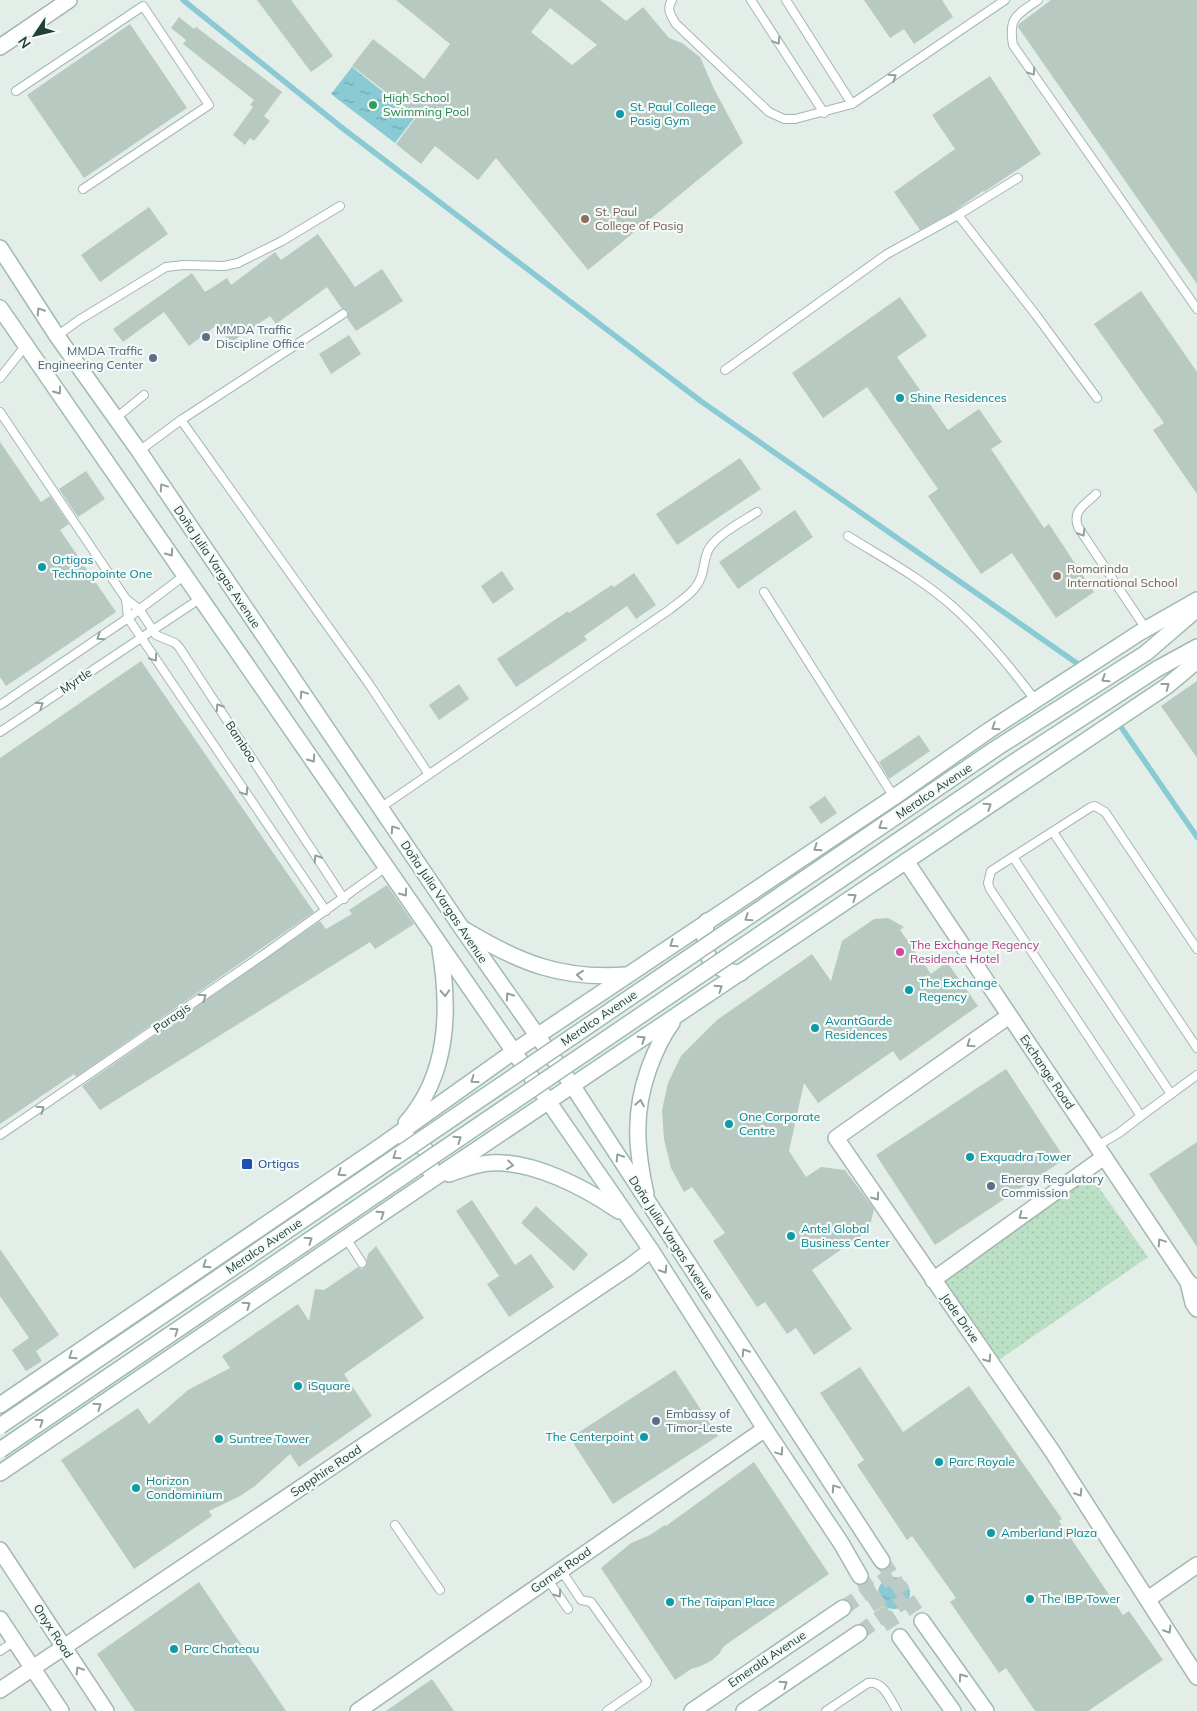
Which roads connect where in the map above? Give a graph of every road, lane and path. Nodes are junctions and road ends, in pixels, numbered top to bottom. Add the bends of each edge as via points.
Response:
1 (69, 0) edge
2 (672, 0) edge
3 (750, 0) edge
4 (786, 0) edge
5 (1005, 0) edge
6 (1038, 0) edge
7 (3, 39) edge
8 (16, 91) dead end
9 (852, 104) junction
10 (824, 112) junction
11 (1018, 178) dead end
12 (83, 189) dead end
13 (340, 206) dead end
14 (958, 215) junction
15 (0, 248) edge
16 (0, 308) edge
17 (1197, 309) edge
18 (343, 314) dead end
19 (57, 336) junction
20 (26, 345) junction
21 (725, 370) dead end
22 (0, 378) edge
23 (144, 395) dead end
24 (1097, 398) dead end
25 (0, 412) edge
26 (116, 418) junction
27 (181, 420) junction
28 (139, 451) junction
29 (1096, 494) dead end
30 (757, 512) dead end
31 (848, 536) dead end
32 (185, 575) junction
33 (764, 592) dead end
34 (201, 598) junction
35 (126, 600) junction
36 (1197, 600) edge
37 (140, 609) junction
38 (1197, 609) edge
39 (128, 618) junction
40 (1146, 629) junction
41 (152, 630) junction
42 (141, 637) junction
43 (1197, 647) edge
44 (1197, 661) edge
45 (1036, 701) junction
46 (0, 705) edge
47 (0, 732) edge
48 (428, 773) junction
49 (894, 797) junction
50 (380, 808) junction
51 (1053, 832) junction
52 (1013, 857) junction
53 (906, 862) junction
54 (386, 867) junction
55 (344, 899) junction
56 (326, 912) junction
57 (707, 921) junction
58 (461, 927) junction
59 (440, 945) junction
60 (1197, 949) edge
61 (634, 971) junction
62 (741, 973) junction
63 (678, 1015) junction
64 (1009, 1016) junction
65 (537, 1036) junction
66 (1197, 1048) edge
67 (513, 1052) junction
68 (551, 1055) junction
69 (528, 1071) junction
70 (1197, 1075) edge
71 (572, 1085) junction
72 (1171, 1094) junction
73 (549, 1101) junction
74 (1141, 1116) junction
75 (416, 1121) junction
76 (0, 1135) edge
77 (387, 1141) junction
78 (1101, 1152) junction
79 (423, 1185) junction
80 (648, 1203) junction
81 (627, 1216) junction
82 (346, 1238) junction
83 (651, 1250) junction
84 (362, 1263) dead end
85 (933, 1280) junction
86 (1193, 1286) edge
87 (1197, 1309) edge
88 (0, 1405) edge
89 (0, 1426) edge
90 (765, 1429) junction
91 (0, 1450) edge
92 (0, 1473) edge
93 (395, 1525) dead end
94 (0, 1550) edge
95 (882, 1561) tunnel mouth
96 (1197, 1565) edge
97 (561, 1570) junction
98 (860, 1576) tunnel mouth
99 (548, 1580) junction
100 (440, 1590) dead end
101 (1148, 1598) junction
102 (843, 1608) tunnel mouth
103 (568, 1609) dead end
104 (0, 1619) edge
105 (922, 1621) tunnel mouth
106 (859, 1633) tunnel mouth
107 (900, 1637) tunnel mouth
108 (15, 1641) junction
109 (64, 1647) junction
110 (0, 1651) edge
111 (33, 1668) junction
112 (1197, 1677) edge
113 (0, 1690) edge
114 (61, 1711) edge
115 (106, 1711) edge
116 (358, 1711) edge
117 (607, 1711) edge
118 (692, 1711) edge
119 (744, 1711) edge
120 (826, 1711) edge
121 (897, 1711) edge
122 (953, 1711) edge
123 (986, 1711) edge

1 - 7 main road
2 - 10 lane via 670,14 676,24 769,112 789,120
3 -> 10 lane
4 - 9 lane
9 -> 5 lane
6 -> 17 lane via 1017,15 1011,30 1014,45
8 - 12 lane via 142,6 210,105
9 - 10 lane
11 - 14 lane
13 - 19 lane via 238,263 166,267
14 - 21 lane via 887,254
14 - 24 lane
19 -> 15 main road, Doña Julia Vargas Avenue
16 - 20 main road, Doña Julia Vargas Avenue
18 - 27 lane
19 - 26 main road, Doña Julia Vargas Avenue
20 - 22 lane
20 -> 32 main road, Doña Julia Vargas Avenue
23 - 26 lane
25 - 35 lane, Bamboo
26 - 28 main road, Doña Julia Vargas Avenue
27 - 28 lane
27 - 48 lane
50 -> 28 main road, Doña Julia Vargas Avenue
29 -> 40 lane via 1078,511 1078,528
30 - 48 lane via 711,546 693,591
31 - 45 lane via 902,568 950,604 988,643
32 - 34 main road, Doña Julia Vargas Avenue
32 - 37 lane, Myrtle
33 - 49 lane
34 - 41 lane, Myrtle
34 -> 54 main road, Doña Julia Vargas Avenue
35 - 37 lane, Bamboo
35 - 39 lane, Bamboo
36 - 40 main road, Meralco Avenue
37 - 39 lane, Myrtle
37 - 41 lane, Bamboo
38 -> 89 main road, Meralco Avenue, bridge via 1146,653 998,747
39 - 42 lane, Bamboo
39 -> 46 lane, Myrtle
40 - 45 main road, Meralco Avenue
41 - 42 lane, Myrtle
55 -> 41 lane, Bamboo via 179,647
47 -> 42 lane, Myrtle
42 -> 56 lane, Bamboo
91 -> 43 main road, Meralco Avenue, bridge via 1005,768 1157,669
53 -> 44 main road via 1167,686
45 -> 49 main road, Meralco Avenue
48 - 50 lane
49 -> 57 main road, Meralco Avenue
58 -> 50 main road, Doña Julia Vargas Avenue
51 - 52 lane
51 - 60 lane via 1091,807 1105,812
51 - 66 lane
52 - 72 lane
52 - 74 lane via 991,871 990,889
62 -> 53 main road
53 - 64 main road, Exchange Road
54 - 55 lane, Paragis
54 -> 59 main road, Doña Julia Vargas Avenue
55 - 56 lane, Paragis
76 -> 56 lane, Paragis
57 -> 61 main road, Meralco Avenue
57 - 62 main road via 705,945 712,962 722,970
61 -> 58 main road via 609,976 554,971 519,959
65 -> 58 main road, Doña Julia Vargas Avenue
59 - 67 main road, Doña Julia Vargas Avenue
59 -> 77 main road via 446,1012 442,1053 425,1096 409,1119
61 - 65 main road, Meralco Avenue
61 - 68 main road via 639,983 628,1002
63 -> 62 main road
71 -> 63 main road
80 -> 63 main road via 637,1144 639,1107 657,1048
64 - 78 main road, Exchange Road
64 -> 85 main road, Jade Drive via 836,1138
65 - 67 main road, Meralco Avenue
65 - 68 main road, Doña Julia Vargas Avenue
67 - 69 main road, Doña Julia Vargas Avenue
67 -> 75 main road, Meralco Avenue
68 - 69 main road
68 - 71 main road, Doña Julia Vargas Avenue
69 - 73 main road, Doña Julia Vargas Avenue
69 - 75 main road via 474,1108 449,1120 429,1125
70 - 72 lane
71 - 73 main road
80 -> 71 main road, Doña Julia Vargas Avenue
72 - 74 lane
73 - 79 main road
73 - 81 main road, Doña Julia Vargas Avenue
74 - 78 lane
75 - 77 main road, Meralco Avenue
77 - 79 main road via 408,1140 426,1149 431,1168
77 -> 88 main road, Meralco Avenue
78 -> 85 main road
86 -> 78 main road, Exchange Road
79 -> 81 main road via 467,1167 497,1163 521,1166 577,1186
82 -> 79 main road
95 -> 80 main road, Doña Julia Vargas Avenue
81 - 83 main road, Doña Julia Vargas Avenue
82 - 84 lane
92 -> 82 main road
83 -> 90 main road, Doña Julia Vargas Avenue
83 - 109 main road, Sapphire Road
85 -> 101 main road, Jade Drive via 1052,1451
86 - 87 main road, Exchange Road via 1193,1303
90 - 97 main road, Garnet Road
90 -> 98 main road, Doña Julia Vargas Avenue
93 - 100 lane
94 - 109 main road, Onyx Road
96 - 101 main road
97 - 99 main road, Garnet Road
97 - 117 lane via 581,1600 592,1602 647,1682
99 -> 103 lane
99 - 116 main road, Garnet Road
101 -> 112 main road, Jade Drive
102 - 118 main road, Emerald Avenue
104 - 108 main road
123 -> 105 main road
119 -> 106 main road
107 - 122 main road
108 - 110 lane
108 - 111 main road
109 - 111 main road, Sapphire Road
115 -> 109 main road, Onyx Road
111 - 113 main road, Sapphire Road
111 - 114 main road
120 - 121 lane via 874,1682 880,1685

